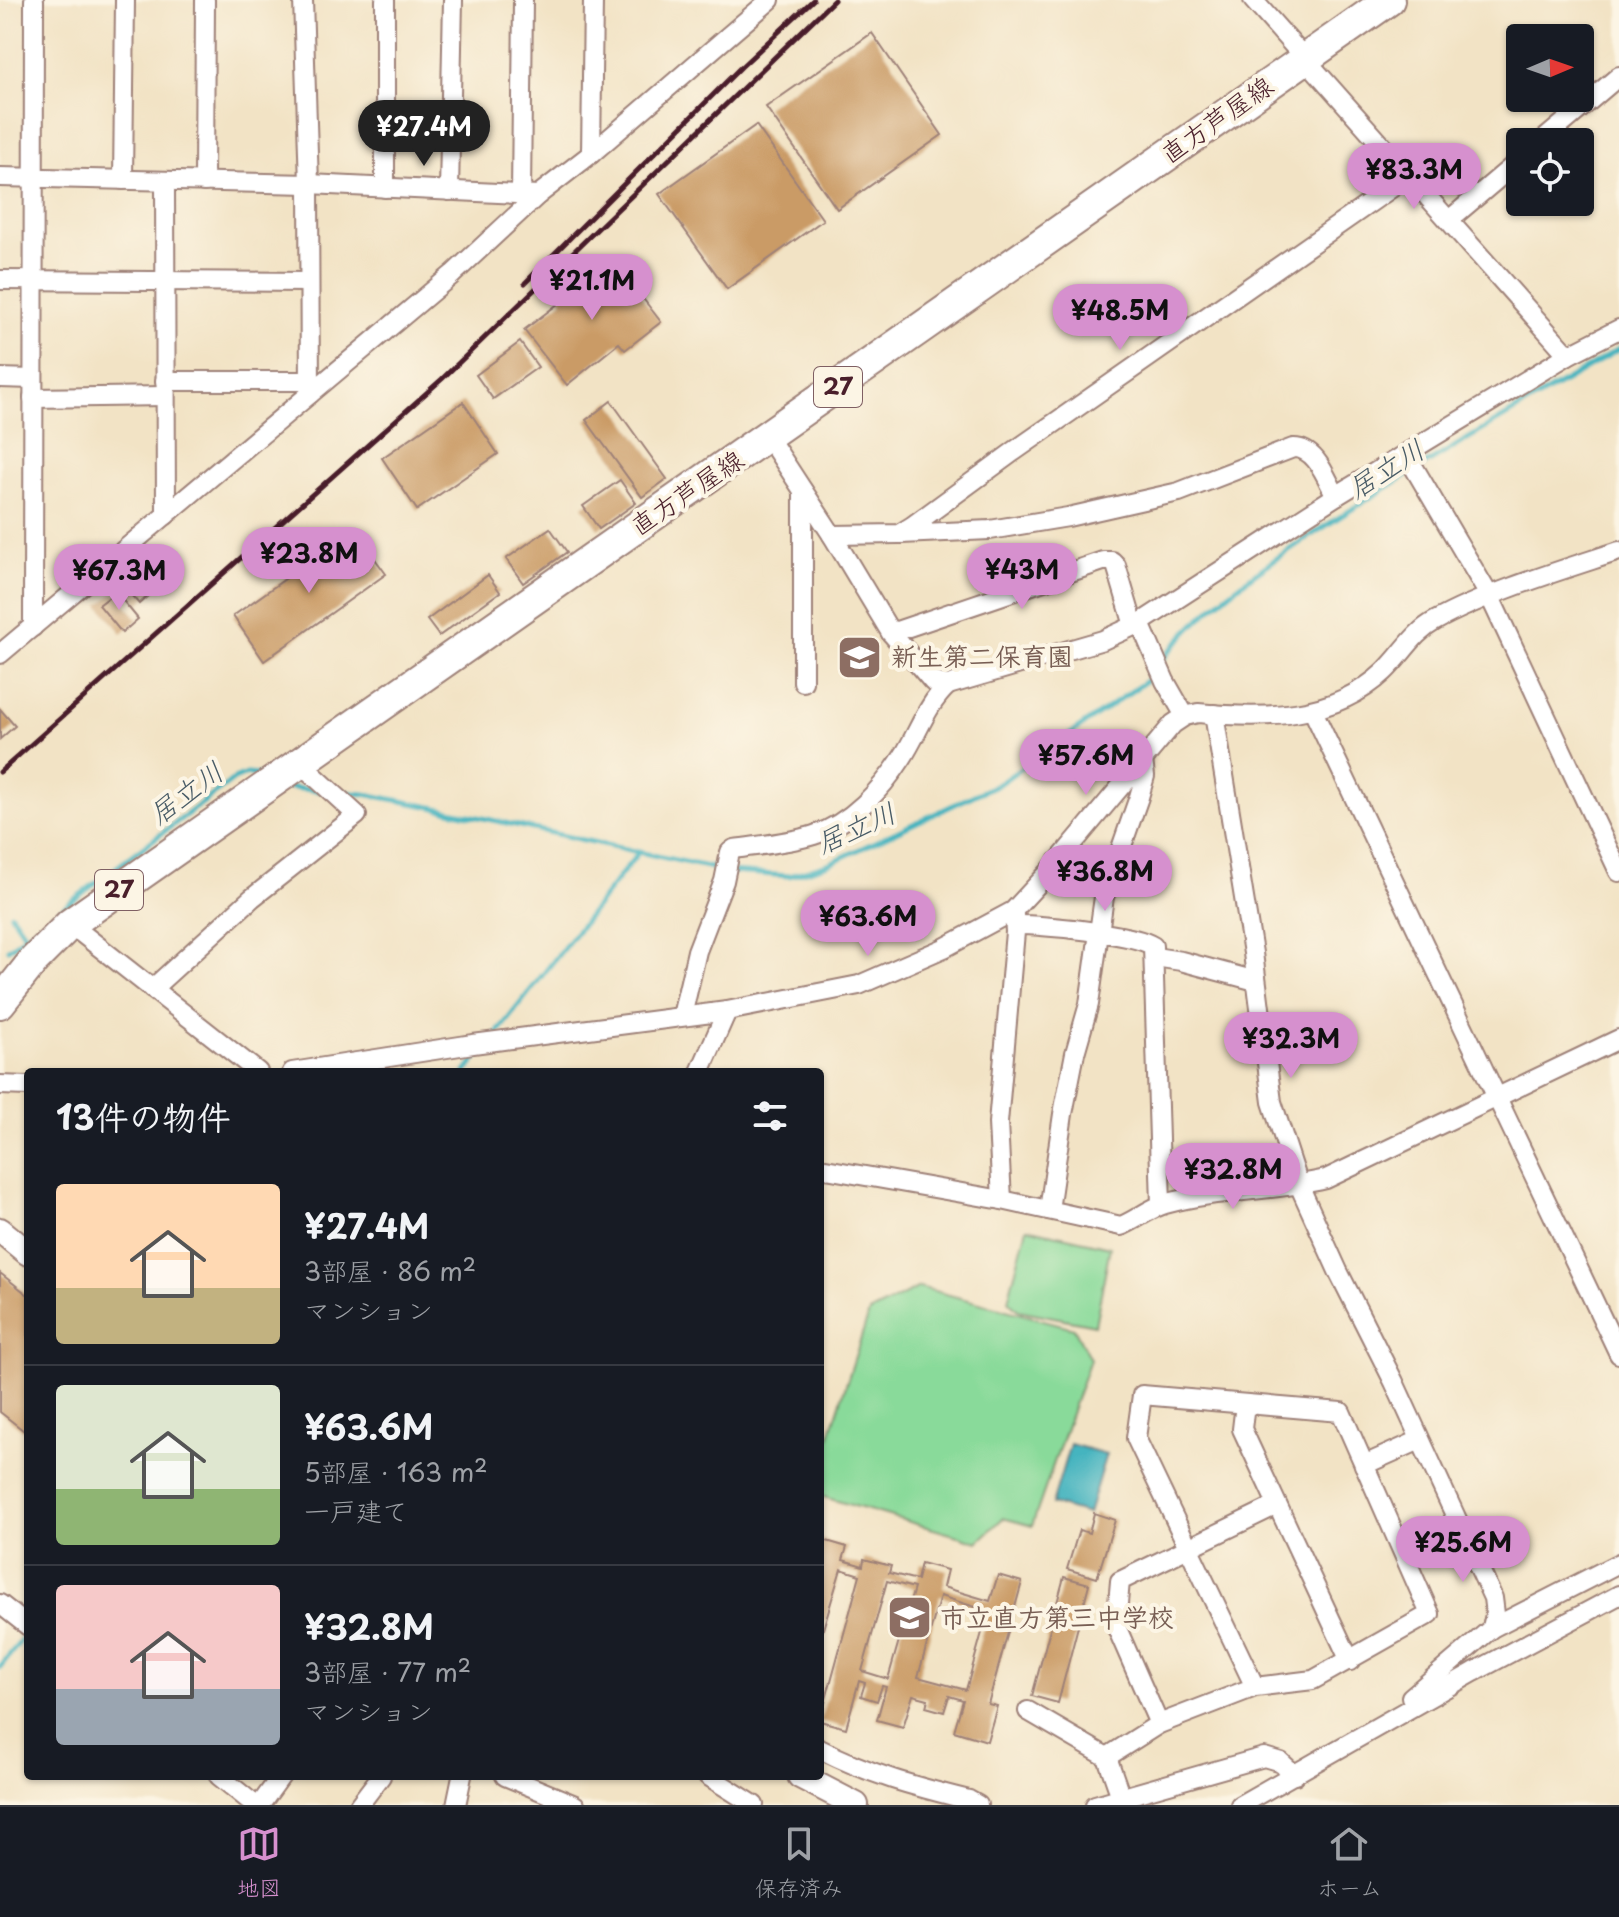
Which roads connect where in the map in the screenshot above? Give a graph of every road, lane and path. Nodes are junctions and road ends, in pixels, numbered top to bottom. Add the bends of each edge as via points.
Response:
1 (34, 0) edge
2 (125, 0) edge
3 (205, 0) edge
4 (303, 0) edge
5 (385, 0) edge
6 (453, 0) edge
7 (523, 0) edge
8 (593, 0) edge
9 (770, 0) edge
10 (1253, 0) edge
11 (1389, 0) edge
12 (1304, 58) junction
13 (1619, 76) edge
14 (1558, 128) edge
15 (591, 154) junction
16 (1506, 172) edge
17 (1410, 175) junction
18 (0, 177) edge
19 (32, 178) junction
20 (123, 180) junction
21 (165, 181) junction
22 (204, 182) junction
23 (309, 184) junction
24 (385, 188) junction
25 (449, 191) junction
26 (530, 194) junction
27 (1449, 220) junction
28 (33, 279) junction
29 (0, 280) edge
30 (165, 280) junction
31 (309, 282) junction
32 (1619, 329) edge
33 (1568, 355) junction
34 (0, 378) edge
35 (33, 388) junction
36 (310, 388) junction
37 (165, 389) junction
38 (768, 437) junction
39 (1408, 458) junction
40 (803, 491) junction
41 (1336, 496) junction
42 (166, 515) junction
43 (899, 534) junction
44 (832, 535) junction
45 (1619, 551) edge
46 (1490, 597) junction
47 (1137, 625) junction
48 (33, 627) junction
49 (891, 633) junction
50 (0, 654) edge
51 (803, 682) dead end
52 (948, 685) junction
53 (1313, 711) junction
54 (1214, 714) junction
55 (1185, 716) junction
56 (1143, 760) junction
57 (299, 769) junction
58 (1619, 872) edge
59 (1014, 918) junction
60 (70, 924) junction
61 (1098, 933) junction
62 (1155, 957) junction
63 (1256, 981) junction
64 (152, 989) junction
65 (0, 1003) edge
66 (727, 1011) junction
67 (682, 1016) junction
68 (1619, 1039) edge
69 (253, 1068) edge
70 (318, 1068) edge
71 (702, 1068) edge
72 (0, 1085) edge
73 (24, 1086) edge
74 (1496, 1098) junction
75 (824, 1169) edge
76 (1299, 1185) junction
77 (1002, 1200) junction
78 (1161, 1204) junction
79 (1049, 1210) junction
80 (0, 1230) edge
81 (24, 1250) edge
82 (1619, 1354) edge
83 (1245, 1404) junction
84 (1420, 1440) junction
85 (1364, 1465) junction
86 (1277, 1505) junction
87 (1189, 1548) junction
88 (1619, 1563) edge
89 (1619, 1595) edge
90 (0, 1604) edge
91 (24, 1623) edge
92 (1492, 1628) junction
93 (1350, 1661) junction
94 (1255, 1687) junction
95 (1028, 1711) dead end
96 (1159, 1724) junction
97 (1377, 1726) junction
98 (824, 1751) edge
99 (1107, 1757) junction
100 (1295, 1775) junction
101 (224, 1780) edge
102 (278, 1780) edge
103 (378, 1780) edge
104 (461, 1780) edge
105 (515, 1780) edge
106 (714, 1780) edge
107 (808, 1780) edge
108 (1121, 1797) junction
109 (258, 1805) edge
110 (359, 1805) edge
111 (456, 1805) edge
112 (575, 1805) edge
113 (754, 1805) edge
114 (856, 1805) edge
115 (978, 1805) edge
116 (1095, 1805) edge
117 (1240, 1805) edge

1 - 19 street
2 - 20 street
3 - 22 street
4 - 23 street
5 - 24 street
6 - 25 street
7 - 26 street
8 - 15 street
9 - 15 street
10 - 12 street
11 - 12 main road, 直方芦屋線 / 27
12 - 17 street
12 - 38 main road, 直方芦屋線 / 27
13 - 14 street
15 - 26 street
16 - 27 street
17 - 27 street
17 - 43 street
18 - 19 street
19 - 20 street
19 - 28 street
20 - 21 street
21 - 22 street
21 - 30 street
22 - 23 street
23 - 24 street
23 - 31 street
24 - 25 street
25 - 26 street
26 - 36 street via 453,274
27 - 33 street
28 - 29 street
28 - 30 street
28 - 35 street
30 - 31 street
30 - 37 street
31 - 36 street
32 - 33 street
33 - 39 street
34 - 35 street
35 - 37 street
35 - 48 street
36 - 37 street
36 - 42 street
37 - 42 street
38 - 40 street
38 - 57 main road, 直方芦屋線 / 27
39 - 41 street
39 - 46 street
40 - 44 street
40 - 51 street
41 - 43 street via 1311,454 1293,448 1179,492 1068,517 990,530
41 - 47 street
42 - 48 street
43 - 44 street
44 - 49 street
45 - 46 street
46 - 53 street via 1437,619 1420,630 1384,672
46 - 58 street
47 - 49 street via 1116,565 1103,561
47 - 52 street via 1103,640
47 - 55 street
48 - 50 street
49 - 52 street via 933,682
52 - 67 street via 881,786 847,817 816,835 734,849 697,951
53 - 54 street
53 - 74 street
54 - 55 street
54 - 63 street
55 - 56 street
56 - 59 street
56 - 61 street via 1145,776 1104,897
57 - 60 main road, 直方芦屋線 / 27
57 - 64 street via 357,815 252,898
59 - 61 street
59 - 66 street via 859,985
59 - 77 street via 998,1123
60 - 64 street
60 - 65 main road, 直方芦屋線 / 27
61 - 62 street via 1146,941
61 - 79 street
62 - 63 street
62 - 78 street
63 - 76 street via 1272,1102
64 - 69 street
66 - 67 street
66 - 71 street
67 - 70 street
68 - 74 street
72 - 73 street
74 - 76 street via 1326,1179
74 - 82 street
75 - 77 street
76 - 78 street via 1224,1191
76 - 84 street
77 - 79 street
78 - 79 street via 1121,1226
80 - 81 street
83 - 85 street via 1341,1412
83 - 86 street via 1242,1429
83 - 87 street via 1142,1395 1136,1438
84 - 85 street
84 - 92 street via 1493,1598
85 - 93 street via 1430,1614
86 - 87 street
86 - 93 street
87 - 94 street
87 - 96 street via 1120,1581 1116,1626
88 - 92 street
89 - 97 street
90 - 91 street
92 - 97 street
93 - 94 street via 1313,1680
94 - 96 street
95 - 99 street
96 - 99 street
97 - 100 street
98 - 115 street via 898,1783
99 - 108 street
100 - 108 street via 1281,1762 1264,1757
100 - 117 street
101 - 109 street
102 - 109 street
103 - 110 street
104 - 111 street
105 - 112 street
106 - 113 street
107 - 114 street
108 - 116 street

